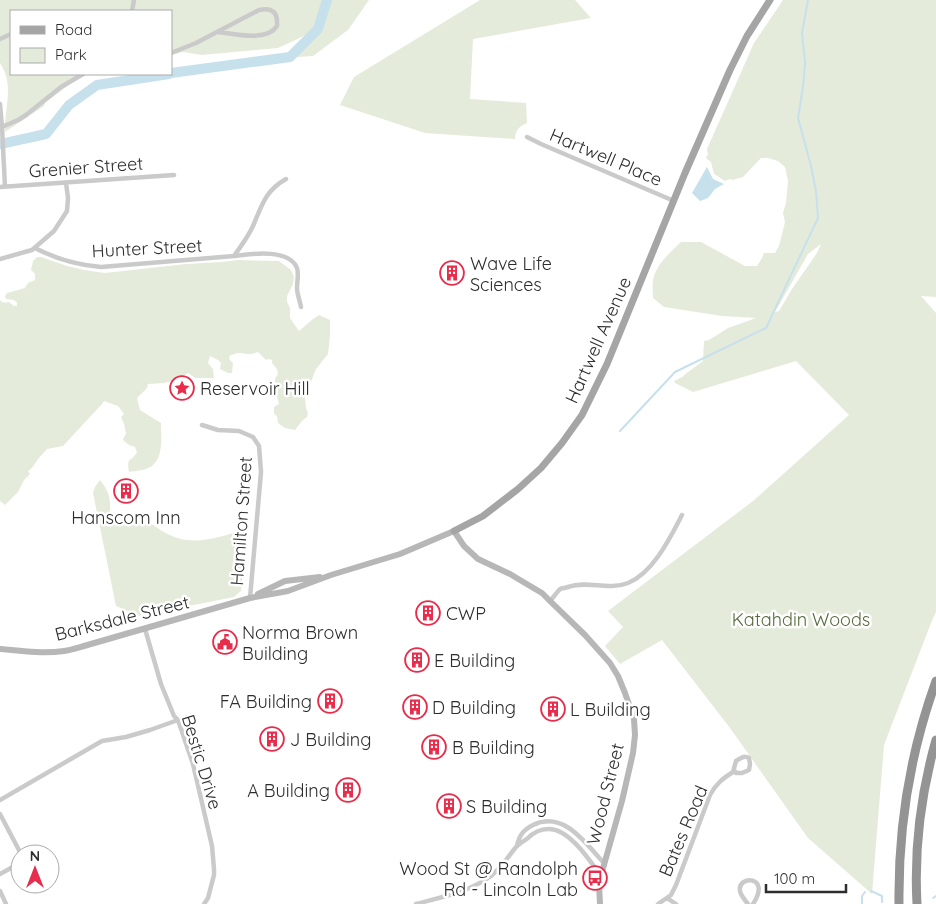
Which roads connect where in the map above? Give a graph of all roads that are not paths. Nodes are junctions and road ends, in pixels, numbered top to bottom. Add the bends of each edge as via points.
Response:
1 (770, 0) edge
2 (218, 32) junction
3 (172, 53) edge
4 (81, 75) edge
5 (0, 104) edge
6 (2, 127) junction
7 (528, 137) dead end
8 (174, 175) dead end
9 (286, 179) dead end
10 (66, 183) junction
11 (3, 187) edge
12 (674, 201) junction
13 (35, 248) junction
14 (234, 256) junction
15 (0, 259) edge
16 (301, 307) dead end
17 (202, 425) dead end
18 (682, 515) dead end
19 (454, 531) junction
20 (331, 575) junction
21 (285, 581) joint
22 (288, 591) joint
23 (250, 598) junction
24 (550, 601) junction
25 (145, 629) junction
26 (0, 649) edge
27 (936, 681) edge
28 (178, 720) junction
29 (936, 740) edge
30 (734, 770) dead end
31 (0, 800) edge
32 (0, 814) edge
33 (16, 844) edge
34 (517, 846) junction
35 (604, 863) junction
36 (601, 876) junction
37 (0, 891) edge
38 (667, 898) junction
39 (6, 904) edge
40 (204, 904) edge
41 (416, 904) edge
42 (600, 904) edge
43 (658, 904) edge
44 (676, 904) edge
45 (748, 904) edge
46 (753, 904) edge
47 (899, 904) edge
48 (916, 904) edge

1 - 12 main road, Hartwell Avenue via 730,70
2 - 2 street via 267,34 276,29 277,15 268,9 259,10
2 - 3 street
4 - 6 street via 26,115
5 - 6 street
6 - 11 street
7 - 12 street, Hartwell Place
8 - 10 street, Grenier Street
9 - 14 street via 276,184 263,201
10 - 11 street, Grenier Street
10 - 13 street via 67,211 54,231
12 - 19 main road, Hartwell Avenue via 607,364 582,415 542,468 483,516
13 - 14 street, Hunter Street via 72,263 101,267
13 - 15 street
14 - 16 street, Hunter Street via 275,254 290,259 297,268
17 - 23 street, Hamilton Street via 239,431 253,437 259,446 261,472
18 - 24 street via 659,556 630,583 617,586 574,585 560,589
19 - 20 street, Hartwell Avenue via 400,554
19 - 24 street, Wood Street via 478,559 510,574
20 - 21 street, Hartwell Avenue
20 - 22 street, Hartwell Avenue
21 - 23 street, Barksdale Street
22 - 23 street, Barksdale Street
23 - 25 street, Barksdale Street
24 - 35 street, Wood Street via 610,663 626,692 634,719 635,735 629,770
25 - 26 street, Barksdale Street via 64,651
25 - 28 street, Bestic Drive via 161,684
27 - 47 highway via 908,781 900,847
28 - 31 street via 102,741
28 - 40 street, Bestic Drive via 193,764 212,846 214,875
29 - 48 highway via 923,800 916,866
30 - 38 street, Bates Road via 710,795 676,885
32 - 33 street
34 - 35 street via 522,833 529,827 556,822 577,833
34 - 36 street via 539,830 549,828 558,831 575,844
34 - 41 street via 492,875 477,885
35 - 36 street, Wood Street
36 - 42 street, Wood Street
37 - 39 street
38 - 43 street, Bates Road
38 - 44 street
45 - 46 street via 739,889 748,880 756,882 759,887

